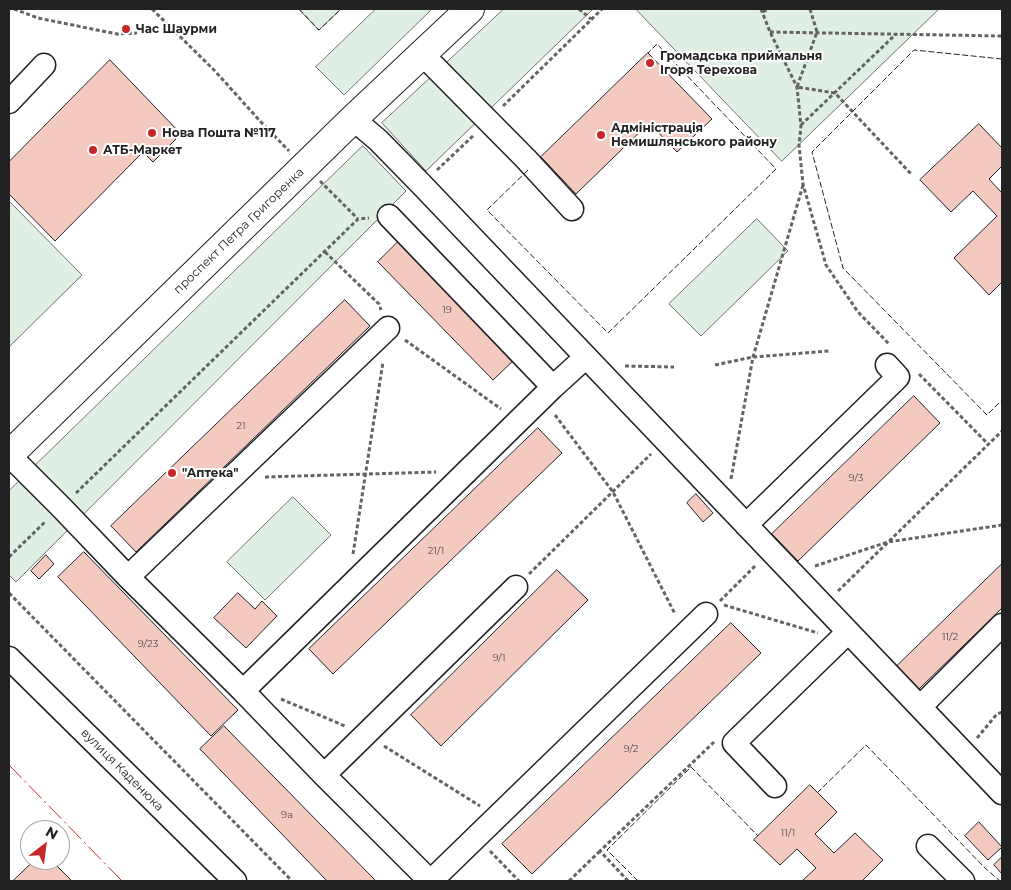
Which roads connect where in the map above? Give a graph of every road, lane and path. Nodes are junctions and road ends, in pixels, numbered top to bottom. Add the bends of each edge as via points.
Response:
1 (14, 9) edge
2 (152, 9) edge
3 (470, 9) edge
4 (579, 9) edge
5 (602, 9) edge
6 (768, 9) edge
7 (810, 9) edge
8 (762, 10) edge
9 (590, 19) junction
10 (770, 32) junction
11 (817, 32) junction
12 (137, 33) dead end
13 (897, 34) junction
14 (1002, 36) edge
15 (422, 55) junction
16 (44, 65) dead end
17 (797, 87) junction
18 (835, 93) junction
19 (9, 102) edge
20 (353, 120) junction
21 (260, 121) dead end
22 (488, 122) junction
23 (801, 126) junction
24 (912, 174) dead end
25 (803, 184) junction
26 (422, 185) junction
27 (572, 208) dead end
28 (390, 216) joint
29 (325, 252) junction
30 (388, 328) junction
31 (829, 351) dead end
32 (890, 356) joint
33 (753, 357) junction
34 (590, 361) junction
35 (715, 365) dead end
36 (674, 367) dead end
37 (913, 368) dead end
38 (548, 393) junction
39 (518, 421) junction
40 (1002, 431) edge
41 (665, 440) junction
42 (989, 445) junction
43 (9, 455) edge
44 (467, 472) junction
45 (366, 474) junction
46 (231, 477) junction
47 (613, 492) junction
48 (727, 505) junction
49 (61, 507) junction
50 (746, 525) junction
51 (1002, 526) edge
52 (888, 542) junction
53 (771, 551) junction
54 (9, 557) edge
55 (792, 574) junction
56 (128, 576) junction
57 (516, 587) joint
58 (348, 589) junction
59 (9, 593) edge
60 (823, 606) junction
61 (706, 614) dead end
62 (1002, 625) edge
63 (844, 627) junction
64 (686, 634) junction
65 (9, 658) edge
66 (246, 688) junction
67 (920, 707) junction
68 (365, 734) junction
69 (720, 737) dead end
70 (324, 775) junction
71 (775, 786) dead end
72 (1002, 793) edge
73 (498, 817) junction
74 (477, 837) junction
75 (928, 846) dead end
76 (600, 851) junction
77 (235, 881) edge
78 (292, 881) edge
79 (431, 881) edge
80 (519, 881) edge
81 (569, 881) edge
82 (628, 881) edge
83 (962, 881) edge

1 - 12 path via 38,18 117,34
2 - 21 path
3 - 15 main road, проспект Петра Григоренка
4 - 9 path
5 - 9 path
6 - 8 path
7 - 11 path
8 - 10 path
9 - 22 path
10 - 11 path
10 - 17 path
11 - 13 path
11 - 17 path
13 - 14 path
13 - 18 path
15 - 20 main road, проспект Петра Григоренка
15 - 22 street
16 - 19 street
17 - 18 path
17 - 23 path
18 - 23 path
18 - 24 path
20 - 26 street via 378,140
20 - 43 main road, проспект Петра Григоренка
22 - 26 path
22 - 27 street
23 - 25 path via 799,145
25 - 32 path via 826,265
25 - 33 path
26 - 34 street
28 - 29 path via 358,219
28 - 38 street
29 - 30 path via 379,304
29 - 49 path
30 - 39 path
30 - 45 path
30 - 46 street
31 - 33 path
32 - 50 street via 898,377
33 - 35 path
33 - 48 path
34 - 36 path
34 - 38 street
34 - 41 street via 649,412
37 - 42 path
38 - 39 street
38 - 47 path
39 - 44 street
40 - 42 path
41 - 47 path
41 - 48 street
42 - 52 path
43 - 49 street
44 - 45 path
44 - 58 street
45 - 46 path
45 - 58 path
46 - 56 street
47 - 57 path
47 - 64 path
48 - 50 street
49 - 54 path
49 - 56 street
50 - 53 street
51 - 52 path
52 - 55 path
52 - 60 path
53 - 55 street
53 - 63 path via 718,603 826,635
55 - 60 street
56 - 66 street
57 - 68 street
58 - 66 street
59 - 78 path
60 - 63 street
61 - 64 street
62 - 67 street
63 - 67 street
63 - 71 street via 734,743
64 - 73 street
65 - 77 street, вулиця Каденюка
66 - 68 path
66 - 70 street
67 - 72 street
68 - 70 street
68 - 73 path
69 - 76 path
70 - 79 street
73 - 74 street
74 - 79 street
74 - 80 path
75 - 83 street
76 - 81 path
76 - 82 path

